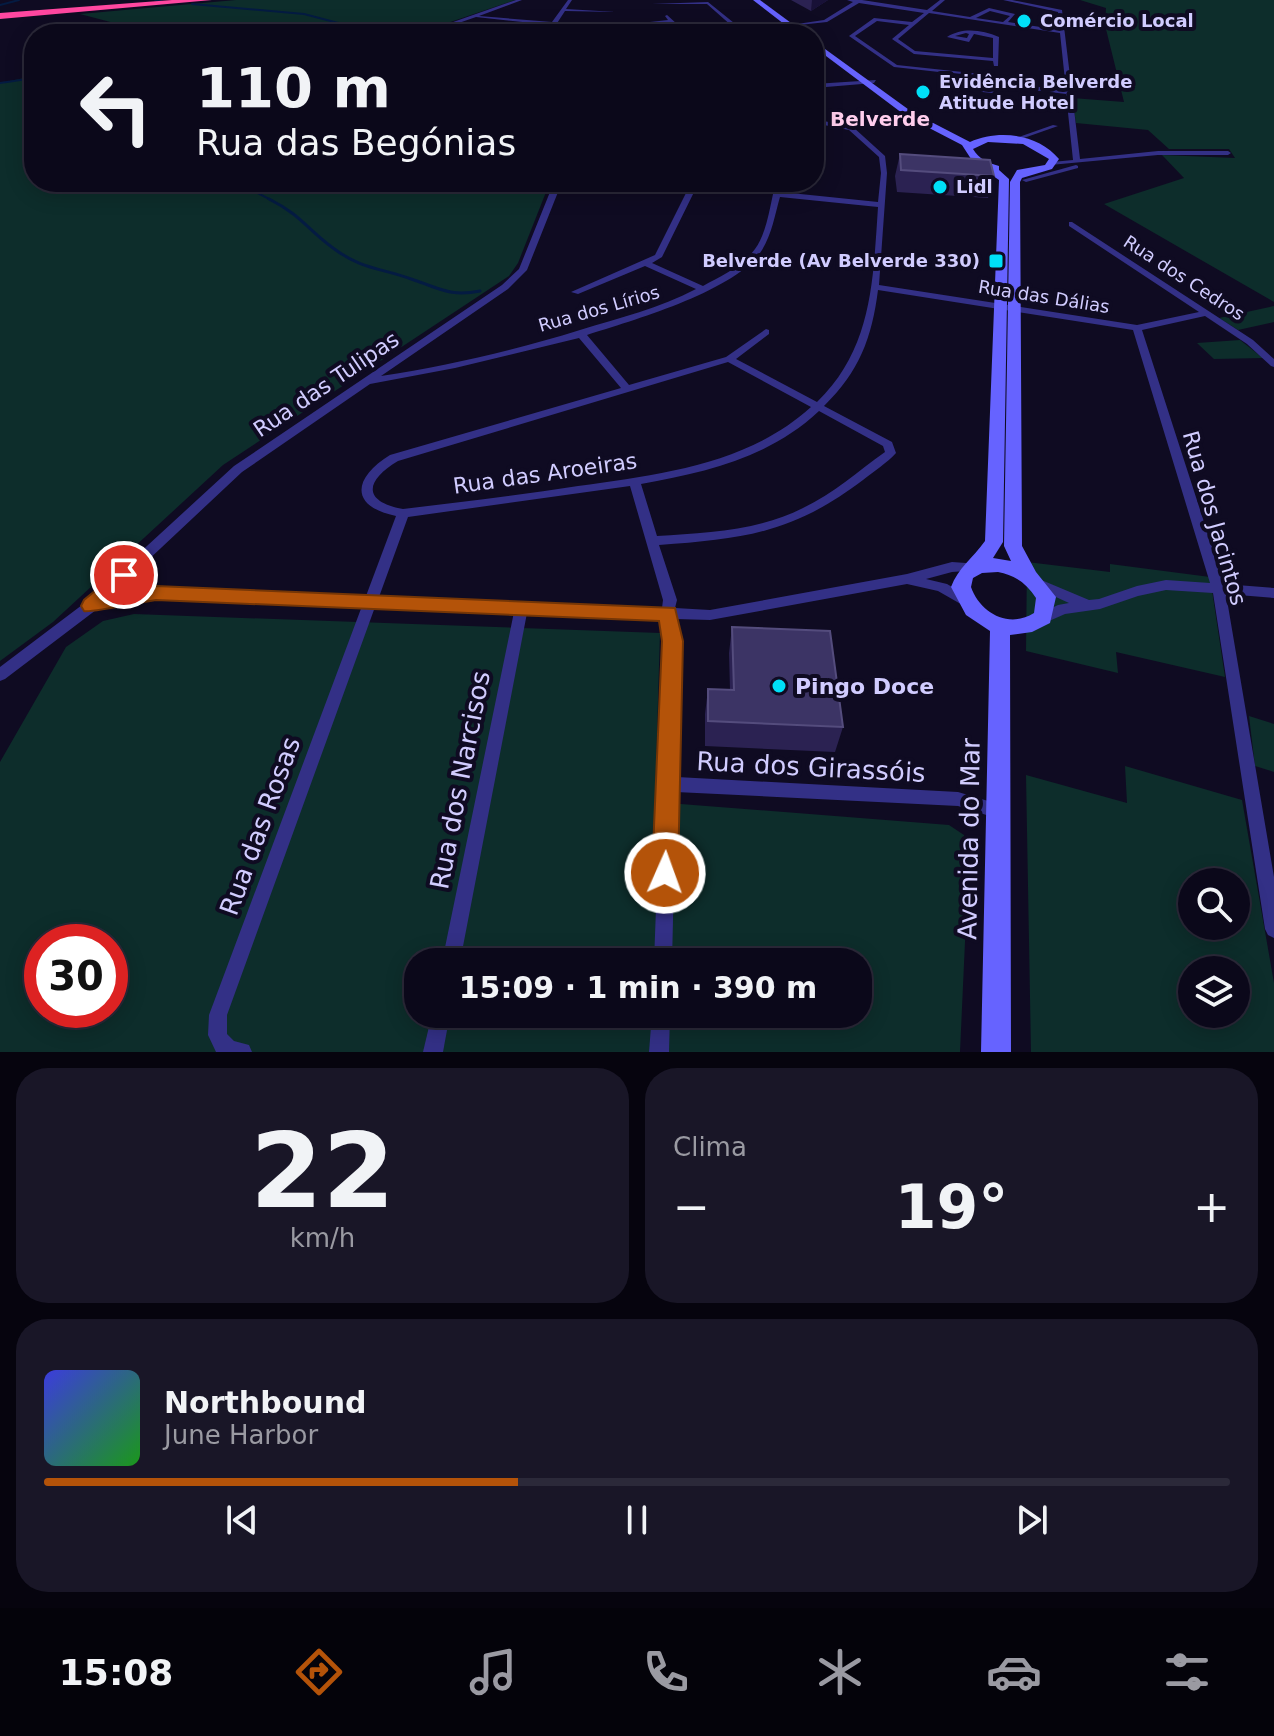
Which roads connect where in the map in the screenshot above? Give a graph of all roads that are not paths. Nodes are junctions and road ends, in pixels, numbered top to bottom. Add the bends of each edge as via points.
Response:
1 (184, 0) edge
2 (207, 0) edge
3 (520, 0) edge
4 (570, 0) edge
5 (613, 0) edge
6 (756, 0) edge
7 (764, 0) edge
8 (849, 0) edge
9 (894, 0) edge
10 (901, 0) edge
11 (943, 0) edge
12 (1005, 0) edge
13 (859, 1) edge
14 (652, 2) edge
15 (564, 10) junction
16 (614, 12) junction
17 (928, 12) junction
18 (0, 14) edge
19 (472, 16) junction
20 (971, 18) junction
21 (672, 21) junction
22 (1004, 23) junction
23 (450, 24) edge
24 (554, 24) joint
25 (616, 24) edge
26 (638, 24) edge
27 (675, 24) edge
28 (732, 24) edge
29 (791, 24) edge
30 (792, 24) edge
31 (807, 24) edge
32 (913, 24) junction
33 (1062, 32) junction
34 (972, 33) dead end
35 (824, 47) edge
36 (996, 60) junction
37 (951, 72) junction
38 (997, 76) junction
39 (870, 81) junction
40 (997, 84) junction
41 (824, 85) edge
42 (1067, 92) junction
43 (824, 123) edge
44 (998, 139) junction
45 (1012, 140) junction
46 (1035, 145) junction
47 (968, 148) junction
48 (1228, 153) dead end
49 (1051, 159) junction
50 (1077, 161) junction
51 (1090, 161) junction
52 (989, 167) junction
53 (1028, 176) junction
54 (554, 192) edge
55 (691, 192) edge
56 (776, 194) joint
57 (881, 205) junction
58 (1072, 224) dead end
59 (646, 263) junction
60 (874, 287) junction
61 (705, 290) junction
62 (575, 292) dead end
63 (1008, 307) junction
64 (1207, 313) junction
65 (1137, 328) junction
66 (766, 332) dead end
67 (580, 333) junction
68 (729, 359) junction
69 (1274, 364) edge
70 (365, 382) junction
71 (628, 390) junction
72 (818, 405) junction
73 (634, 481) junction
74 (403, 513) junction
75 (652, 541) junction
76 (977, 566) junction
77 (907, 579) junction
78 (1032, 579) junction
79 (1218, 587) junction
80 (1274, 593) edge
81 (966, 602) junction
82 (370, 603) junction
83 (1087, 605) junction
84 (91, 606) junction
85 (521, 609) junction
86 (668, 614) junction
87 (1037, 621) junction
88 (1000, 626) junction
89 (0, 675) edge
90 (668, 784) junction
91 (999, 811) junction
92 (1271, 921) edge
93 (454, 948) edge
94 (663, 948) edge
95 (438, 1028) edge
96 (660, 1028) edge
97 (242, 1052) edge
98 (433, 1052) edge
99 (659, 1052) edge
100 (996, 1052) edge

1 - 18 highway
2 - 18 highway
3 - 19 street
4 - 15 street
5 - 16 street
6 - 29 main road
7 - 30 main road
8 - 13 street
9 - 10 street
11 - 17 street
12 - 33 street via 1058,9
13 - 17 street
13 - 31 street via 827,21
14 - 21 street
14 - 28 street via 708,3
15 - 16 street
15 - 24 street
16 - 25 street
17 - 20 street
17 - 32 street
19 - 23 street
19 - 24 street
20 - 22 street
20 - 22 street via 989,9 1013,15
21 - 26 street
21 - 27 street
22 - 33 street
32 - 36 street via 895,39 914,52
32 - 37 street via 876,19 852,36 896,66
33 - 42 street
34 - 36 street via 996,37
35 - 39 main road
36 - 38 street
37 - 38 street
37 - 40 street via 948,84 955,87 992,91
38 - 40 street
39 - 41 street
39 - 44 main road via 945,129
39 - 47 main road via 909,114
40 - 42 street
42 - 50 street
43 - 57 street, Rua das Aroeiras via 851,128 882,156
44 - 45 main road
44 - 47 main road
45 - 46 main road
45 - 46 street via 1059,128
46 - 49 main road
47 - 52 main road via 972,158
48 - 51 street
49 - 50 street
49 - 53 main road
50 - 51 street
51 - 53 street
52 - 53 main road
52 - 63 main road via 1004,179
53 - 63 main road via 1015,179
54 - 70 street, Rua das Tulipas via 523,270
55 - 59 street via 661,254
56 - 57 street
56 - 61 street, Rua dos Lírios via 757,252
57 - 60 street, Rua das Aroeiras
58 - 64 street, Rua dos Cedros
59 - 61 street
59 - 62 street
60 - 63 street, Rua das Dálias
60 - 72 street, Rua das Aroeiras via 858,355
61 - 67 street, Rua dos Lírios via 634,319
63 - 65 street, Rua das Dálias
63 - 76 main road via 994,542
63 - 78 main road via 1013,546
64 - 65 street, Rua das Dálias
64 - 69 street, Rua dos Cedros
65 - 79 street, Rua dos Jacintos
66 - 68 street, Rua das Aroeiras
67 - 70 street, Rua dos Lírios via 407,377
67 - 71 street
68 - 71 street, Rua das Aroeiras
68 - 72 street
70 - 84 street, Rua das Tulipas via 238,469
71 - 74 street, Rua das Aroeiras via 385,463 368,481 368,497 378,507
72 - 73 street, Rua das Aroeiras via 756,450 695,471
72 - 75 street via 888,444 891,453 790,519 735,534
73 - 74 street, Rua das Aroeiras
73 - 75 street
74 - 82 street
75 - 86 street via 670,600
76 - 77 street
76 - 78 main road via 997,564
76 - 81 main road via 962,580
77 - 81 street via 937,585
77 - 86 street via 710,615
78 - 83 street
78 - 87 main road via 1047,604
79 - 80 street
79 - 83 street via 1153,587
79 - 92 street, Rua dos Jacintos
81 - 88 main road via 979,617
82 - 84 street via 156,593 119,596
82 - 85 street
82 - 97 street, Rua das Rosas via 218,1015 219,1042
83 - 87 street
84 - 89 street, Rua das Tulipas
85 - 86 street
85 - 93 street, Rua dos Narcisos
86 - 90 street via 673,641
87 - 88 main road
88 - 91 main road, Avenida do Mar
90 - 91 street, Rua dos Girassóis via 958,799
90 - 94 street
91 - 100 main road, Avenida do Mar
95 - 98 street
96 - 99 street

